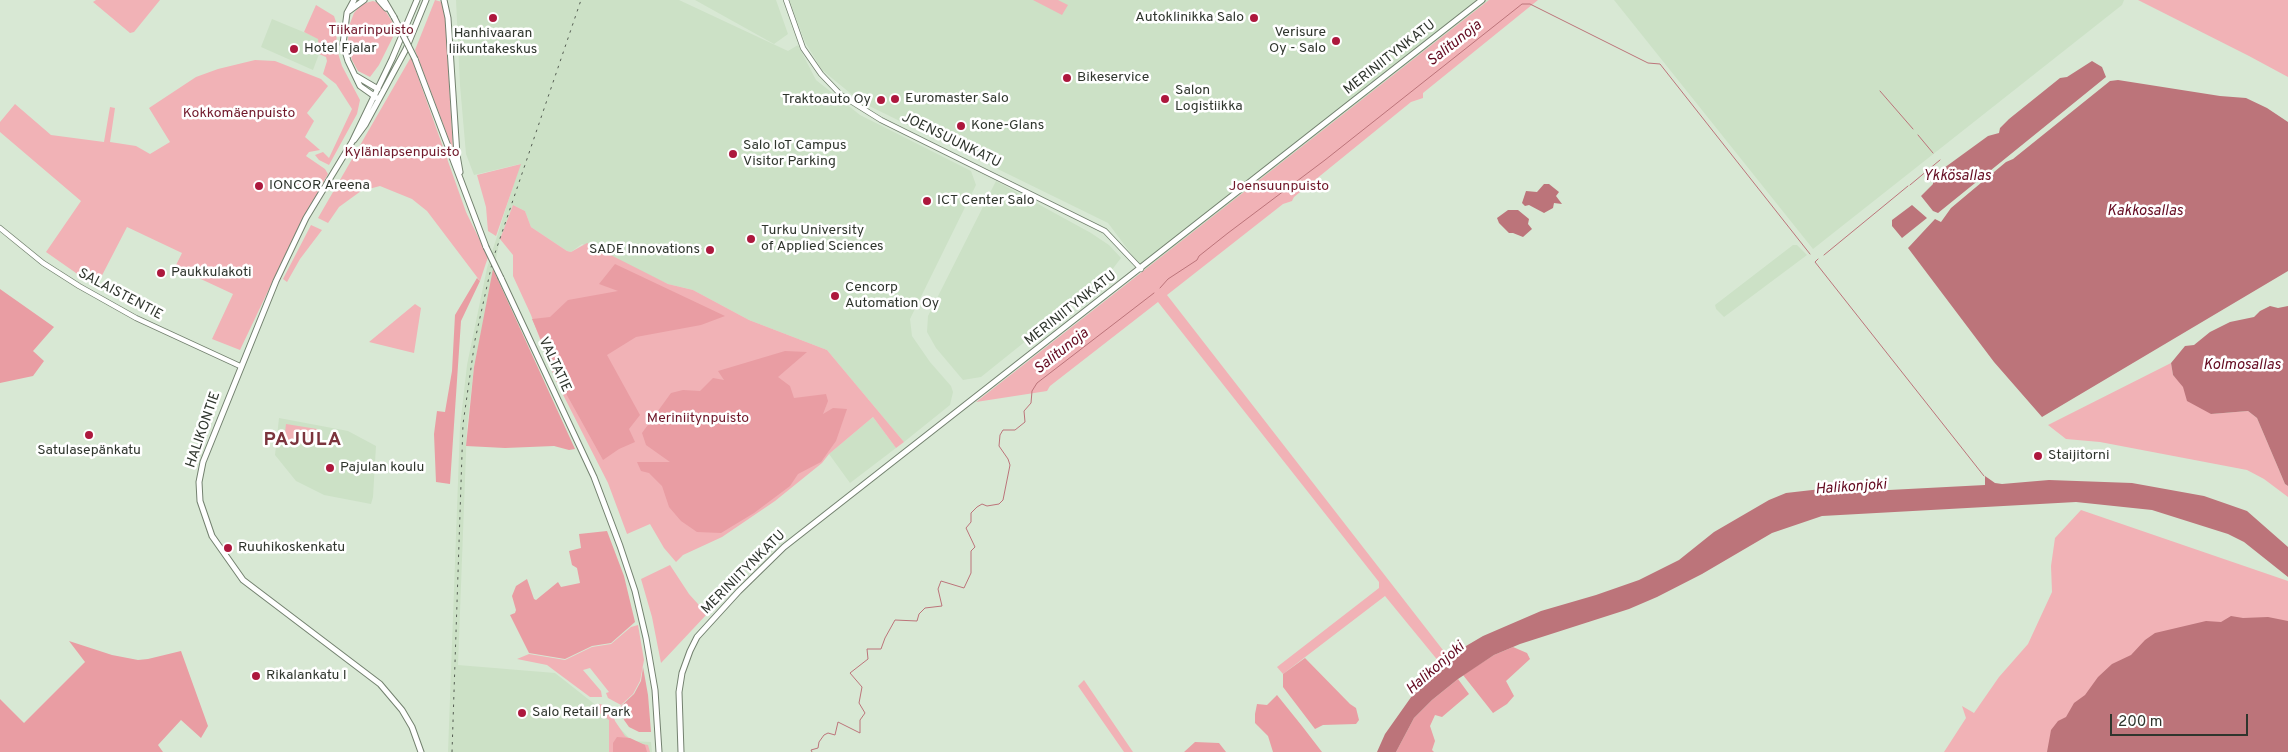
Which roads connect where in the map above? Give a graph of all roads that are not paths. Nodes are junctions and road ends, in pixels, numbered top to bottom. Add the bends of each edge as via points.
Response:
1 (364, 0) edge
2 (379, 0) edge
3 (384, 0) edge
4 (417, 0) edge
5 (426, 0) edge
6 (444, 0) edge
7 (448, 0) edge
8 (786, 0) edge
9 (1482, 0) edge
10 (358, 1) edge
11 (393, 15) junction
12 (448, 18) junction
13 (355, 76) junction
14 (382, 79) junction
15 (370, 83) junction
16 (378, 89) junction
17 (367, 91) junction
18 (383, 92) junction
19 (374, 96) junction
20 (379, 99) junction
21 (368, 105) junction
22 (352, 142) junction
23 (463, 188) junction
24 (0, 228) edge
25 (1141, 269) junction
26 (240, 366) junction
27 (421, 752) edge
28 (659, 752) edge
29 (681, 752) edge

1 - 10 main road
2 - 11 main road
3 - 11 main road, VALTATIE
4 - 14 main road, HALIKONTIE
5 - 18 main road, HALIKONTIE via 406,49
6 - 12 main road
7 - 12 main road
8 - 25 street, JOENSUUNKATU via 803,48 821,74 842,95 882,120 1105,231
9 - 25 main road, MERINIITYNKATU
10 - 13 main road via 347,13 343,44
11 - 23 main road, VALTATIE, bridge via 416,60
12 - 23 main road via 457,154
13 - 15 main road
13 - 17 main road
14 - 15 main road
14 - 16 main road, HALIKONTIE
15 - 16 main road
16 - 18 main road
16 - 19 main road, HALIKONTIE
17 - 19 main road
17 - 21 main road
18 - 20 main road, HALIKONTIE
19 - 20 main road
19 - 21 main road, HALIKONTIE
20 - 22 main road, HALIKONTIE
21 - 22 main road, HALIKONTIE
22 - 26 main road, HALIKONTIE via 306,218
23 - 28 main road, VALTATIE, bridge via 486,247 594,477 623,555 646,638 655,690
24 - 26 street, SALAISTENTIE via 78,286 136,318
25 - 29 main road, MERINIITYNKATU via 784,547 739,591 697,638 682,672 679,692
26 - 27 main road, HALIKONTIE via 203,462 199,482 200,501 212,536 243,580 380,684 412,726

